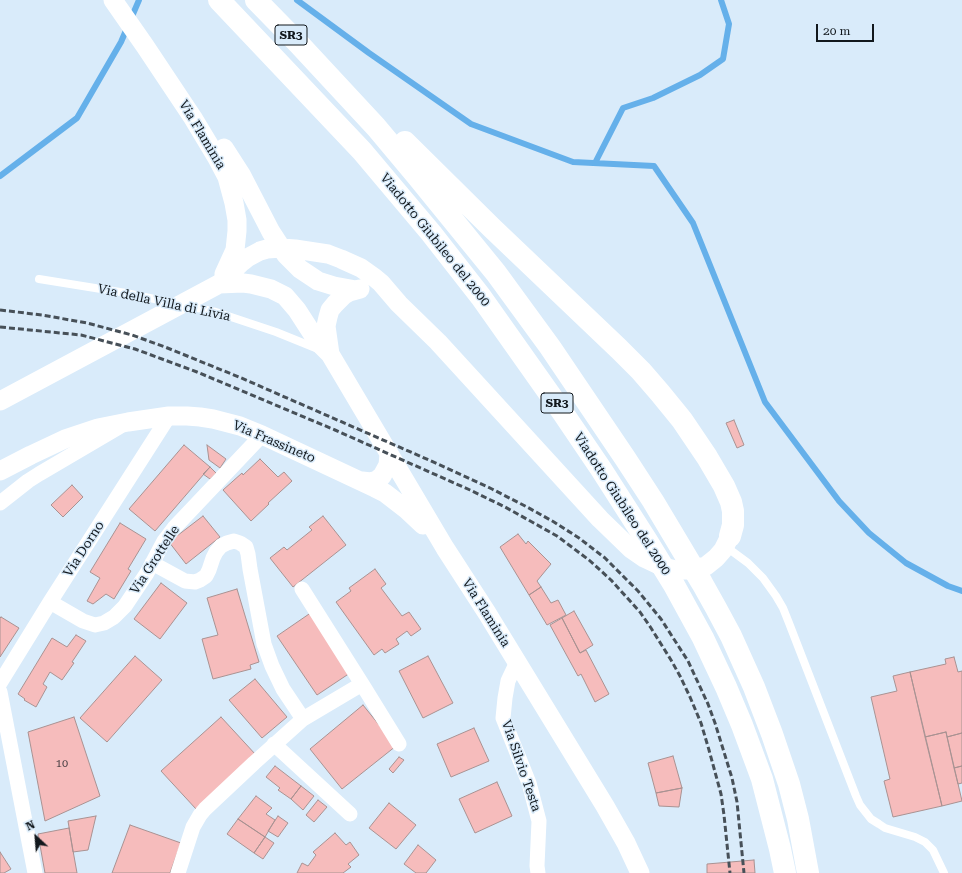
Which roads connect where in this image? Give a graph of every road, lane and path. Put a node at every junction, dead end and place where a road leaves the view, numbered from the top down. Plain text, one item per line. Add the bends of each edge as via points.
1 (113, 0) edge
2 (219, 0) edge
3 (256, 0) edge
4 (325, 72) junction
5 (192, 118) junction
6 (282, 248) junction
7 (39, 279) dead end
8 (216, 286) junction
9 (356, 290) junction
10 (399, 304) junction
11 (330, 354) junction
12 (0, 401) edge
13 (169, 416) junction
14 (128, 422) junction
15 (262, 434) junction
16 (388, 454) junction
17 (0, 471) edge
18 (362, 481) junction
19 (0, 503) edge
20 (728, 541) junction
21 (445, 548) junction
22 (152, 563) junction
23 (302, 589) dead end
24 (50, 602) junction
25 (517, 662) junction
26 (0, 683) edge
27 (362, 684) junction
28 (0, 692) edge
29 (303, 718) junction
30 (274, 744) junction
31 (399, 744) dead end
32 (350, 814) dead end
33 (34, 873) edge
34 (178, 873) edge
35 (538, 873) edge
36 (640, 873) edge
37 (785, 873) edge
38 (808, 873) edge
39 (944, 873) edge

1 - 5 street, Via Flaminia
2 - 37 highway, Viadotto Giubileo del 2000 / SR3 via 362,150 432,233 481,297 601,469 674,585 726,687 762,779
3 - 4 highway, Viadotto Giubileo del 2000 / SR3
4 - 20 highway via 406,144 620,349 652,384 682,420 724,486 733,511 733,525
4 - 38 highway, Viadotto Giubileo del 2000 / SR3 via 376,127 496,274 550,347 660,513 719,613 754,687 789,784
5 - 6 street via 209,130 224,148
5 - 8 street, Via Flaminia via 223,169 232,192 237,220 235,250
6 - 8 street via 267,249 247,258
6 - 9 street via 294,263 314,278 334,286
6 - 10 street via 328,254 355,265 375,278
7 - 11 lane, Via della Villa di Livia via 126,293 216,312
8 - 11 street, Via Flaminia via 251,284 285,296 317,341
8 - 12 street
9 - 10 street via 380,292
9 - 11 street, Via Flaminia via 344,295 330,310 326,326
10 - 20 street via 438,342 600,519 631,549 663,567 691,570 708,565
11 - 16 street, Via Flaminia
13 - 14 street, Via Frassineto
13 - 15 street, Via Frassineto via 213,419
13 - 24 street, Via Dorno
14 - 17 street, Via Frassineto via 98,428 65,439
14 - 19 street via 39,474
15 - 18 street, Via Frassineto
15 - 22 street, Via Grottelle via 174,528 164,540
16 - 18 street via 388,466 382,476 371,482
16 - 21 street, Via Flaminia
18 - 21 street, Via Frassineto via 385,493 407,510
20 - 39 lane via 763,578 776,596 860,805 871,819 885,828 925,842 933,850
21 - 25 street, Via Flaminia
22 - 24 street, Via Grottelle via 125,606 114,618 104,623 95,625 83,621
22 - 29 street via 185,581 195,582 206,576 221,546 234,542 246,547 264,644 283,689
23 - 27 street
24 - 26 street, Via Dorno
25 - 35 street, Via Silvio Testa via 508,681 503,718 529,783 539,821
25 - 36 street, Via Flaminia via 606,806
27 - 29 street
27 - 31 street
28 - 33 street
29 - 30 street
30 - 32 street
30 - 34 street via 200,815

